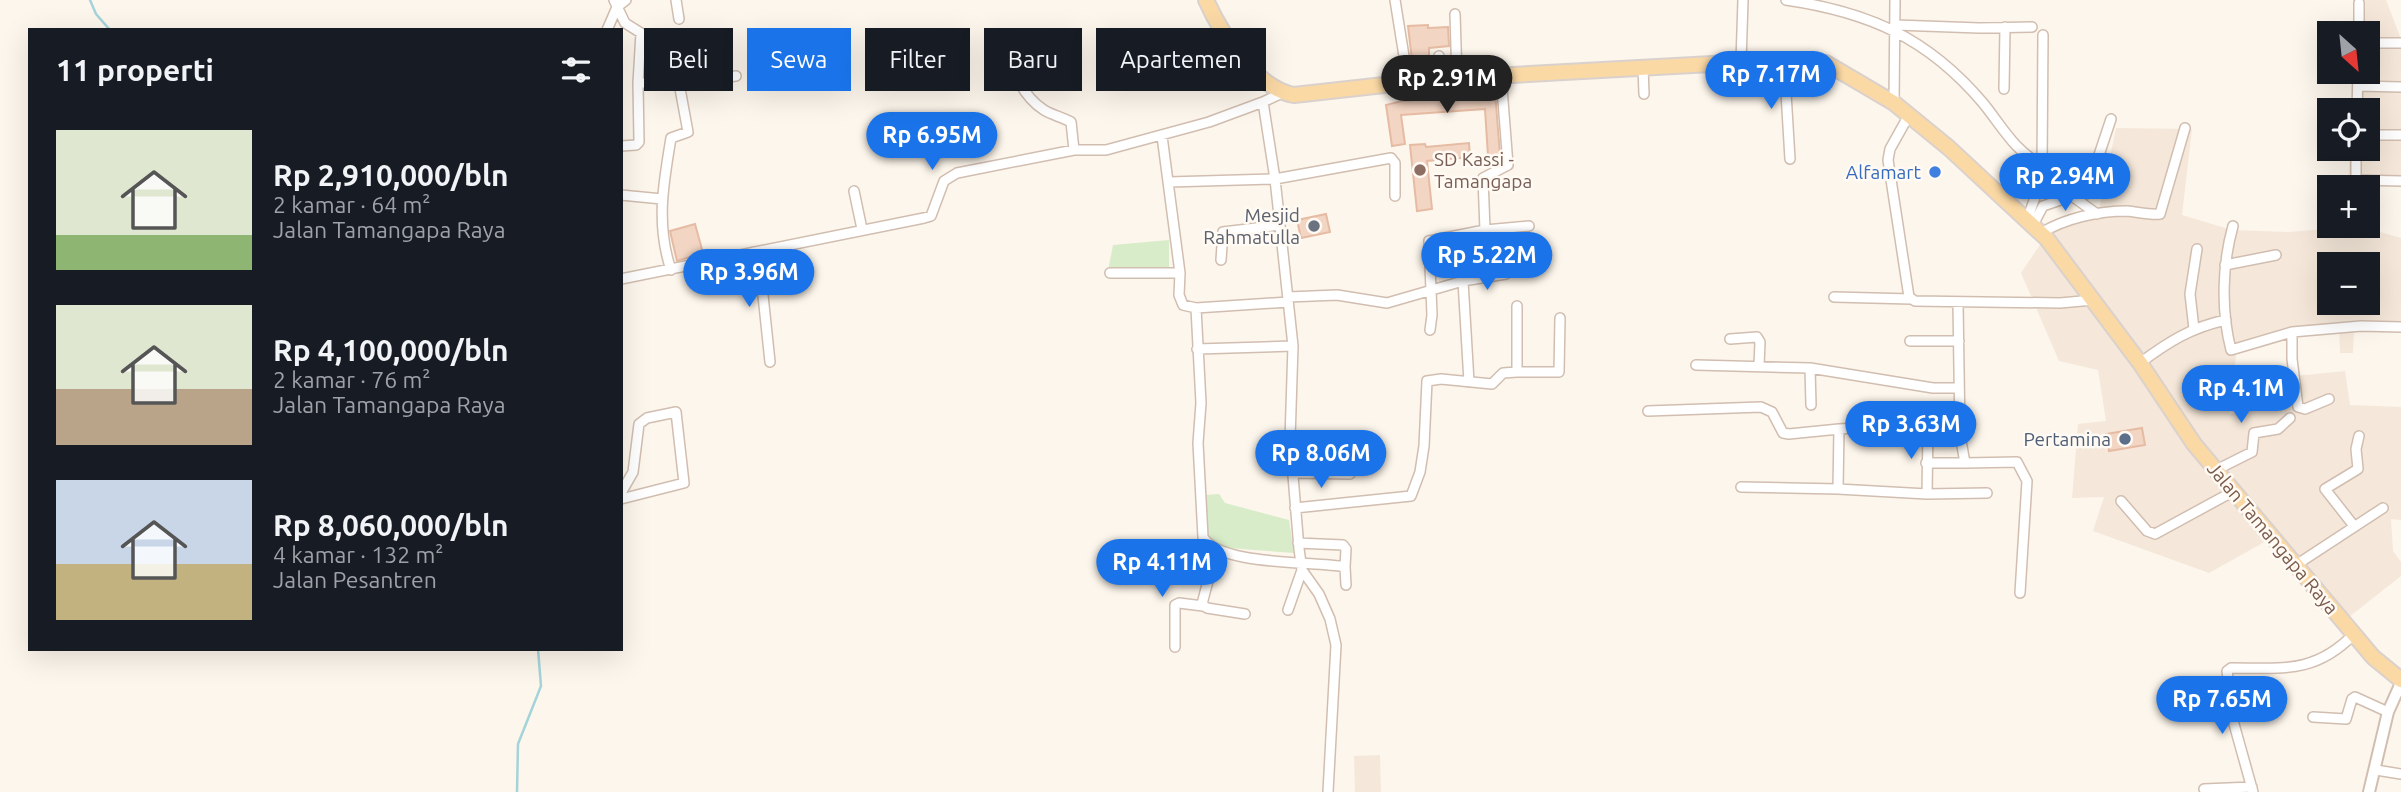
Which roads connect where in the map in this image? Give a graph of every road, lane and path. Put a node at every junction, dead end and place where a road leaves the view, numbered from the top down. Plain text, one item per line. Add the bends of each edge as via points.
1 (626, 0) edge
2 (676, 0) edge
3 (1206, 0) edge
4 (1395, 0) edge
5 (1743, 0) edge
6 (1786, 0) edge
7 (1895, 0) edge
8 (2359, 2) dead end
9 (614, 7) edge
10 (1455, 14) dead end
11 (680, 19) dead end
12 (2359, 21) edge
13 (2005, 27) junction
14 (2032, 27) dead end
15 (608, 28) edge
16 (1896, 28) junction
17 (2043, 36) dead end
18 (2380, 43) edge
19 (2401, 43) edge
20 (1439, 56) dead end
21 (1784, 60) junction
22 (1741, 62) junction
23 (1643, 67) junction
24 (1501, 75) junction
25 (733, 76) edge
26 (736, 76) dead end
27 (1441, 78) junction
28 (1457, 78) junction
29 (1408, 81) junction
30 (638, 83) junction
31 (644, 83) edge
32 (2358, 86) joint
33 (2401, 86) edge
34 (2004, 89) dead end
35 (680, 91) edge
36 (1024, 91) edge
37 (1282, 93) junction
38 (1644, 94) dead end
39 (2358, 98) edge
40 (1263, 102) junction
41 (1895, 103) junction
42 (1909, 114) junction
43 (2111, 119) dead end
44 (2185, 128) dead end
45 (2380, 135) edge
46 (2401, 135) edge
47 (1163, 136) junction
48 (623, 146) edge
49 (1074, 150) junction
50 (1790, 159) dead end
51 (2356, 161) edge
52 (2042, 164) junction
53 (1275, 179) junction
54 (2401, 181) edge
55 (1169, 182) junction
56 (854, 191) dead end
57 (623, 195) edge
58 (1395, 196) dead end
59 (2072, 197) junction
60 (663, 199) junction
61 (2097, 214) junction
62 (1280, 225) junction
63 (1529, 226) dead end
64 (2034, 226) junction
65 (2233, 226) dead end
66 (862, 229) junction
67 (1485, 230) junction
68 (2197, 249) dead end
69 (753, 253) junction
70 (2276, 255) dead end
71 (1221, 260) dead end
72 (2225, 265) junction
73 (671, 270) junction
74 (1110, 273) dead end
75 (1180, 273) junction
76 (1506, 274) dead end
77 (623, 279) edge
78 (1463, 281) junction
79 (1430, 290) junction
80 (1834, 297) dead end
81 (1288, 299) junction
82 (1911, 299) junction
83 (2093, 300) junction
84 (1958, 303) junction
85 (1517, 306) dead end
86 (1196, 307) junction
87 (1560, 318) dead end
88 (2226, 320) junction
89 (2401, 327) edge
90 (2194, 328) junction
91 (1430, 330) dead end
92 (2292, 332) junction
93 (1730, 338) dead end
94 (1910, 341) dead end
95 (1959, 341) junction
96 (1293, 346) junction
97 (1197, 349) junction
98 (770, 362) dead end
99 (2140, 363) junction
100 (1696, 365) dead end
101 (1759, 365) junction
102 (1811, 368) junction
103 (1517, 372) junction
104 (1469, 382) junction
105 (1959, 388) junction
106 (2329, 399) dead end
107 (1811, 405) dead end
108 (1648, 411) dead end
109 (2290, 418) dead end
110 (1839, 429) junction
111 (1927, 429) junction
112 (1960, 435) junction
113 (2359, 436) dead end
114 (1926, 463) junction
115 (1965, 463) junction
116 (2216, 470) junction
117 (1293, 473) junction
118 (1350, 474) dead end
119 (1741, 488) dead end
120 (1838, 489) junction
121 (623, 490) edge
122 (2234, 491) junction
123 (1987, 493) dead end
124 (1927, 494) junction
125 (623, 498) edge
126 (2121, 501) dead end
127 (1296, 508) junction
128 (2383, 509) dead end
129 (2354, 526) junction
130 (1298, 543) junction
131 (1216, 550) junction
132 (2296, 565) junction
133 (1345, 566) junction
134 (1302, 567) junction
135 (1346, 584) dead end
136 (2020, 593) dead end
137 (1203, 606) junction
138 (1288, 610) dead end
139 (1245, 614) dead end
140 (2354, 634) junction
141 (1175, 647) dead end
142 (2401, 681) edge
143 (2388, 712) junction
144 (2313, 717) dead end
145 (2376, 769) junction
146 (2401, 774) edge
147 (2204, 789) dead end
148 (2253, 789) edge
149 (1328, 792) edge
150 (2370, 792) edge

1 - 9 street
2 - 11 street
3 - 37 main road via 1221,32 1263,79
4 - 29 street
5 - 22 street
6 - 16 street via 1846,11
7 - 16 street
8 - 12 street
9 - 15 street
9 - 30 street via 625,23 641,33
10 - 28 street
13 - 14 street
13 - 16 street
13 - 34 street
16 - 41 street
16 - 52 street via 1957,76 2026,156
17 - 52 street
18 - 19 street
20 - 27 street
21 - 22 main road, Jalan Tamangapa Raya
21 - 41 main road, Jalan Tamangapa Raya via 1826,63
21 - 50 street
22 - 23 main road, Jalan Tamangapa Raya
23 - 24 main road, Jalan Tamangapa Raya
23 - 38 street
24 - 28 main road, Jalan Tamangapa Raya
24 - 67 street via 1508,165 1483,178
25 - 26 street
27 - 28 main road, Jalan Tamangapa Raya
27 - 29 main road, Jalan Tamangapa Raya
29 - 37 main road, Jalan Tamangapa Raya
30 - 31 street
30 - 48 street via 639,142
32 - 33 street
32 - 39 street
35 - 60 street via 688,131 671,138
36 - 49 street via 1045,110 1071,122
37 - 40 street
40 - 47 street
40 - 53 street
41 - 42 main road, Jalan Tamangapa Raya
42 - 64 main road, Jalan Tamangapa Raya
42 - 82 street via 1888,160
43 - 59 street via 2086,194
44 - 61 street via 2160,214
45 - 46 street
47 - 49 street via 1106,150
47 - 55 street
49 - 66 street via 957,173 944,181 931,216
51 - 54 street via 2356,180
52 - 64 street
53 - 55 street
53 - 58 street via 1391,158
53 - 62 street
55 - 75 street
56 - 66 street
57 - 60 street
59 - 61 street
59 - 64 street via 2043,206
60 - 73 street via 663,247
61 - 64 street
62 - 71 street via 1223,232
62 - 81 street
63 - 67 street
64 - 83 main road, Jalan Tamangapa Raya
65 - 72 street
66 - 69 street
67 - 79 street via 1429,241
68 - 90 street via 2190,294
69 - 73 street
69 - 98 street via 762,286
70 - 72 street
72 - 88 street
73 - 77 street
74 - 75 street
75 - 86 street via 1181,301
76 - 78 street
78 - 79 street
78 - 104 street
79 - 81 street via 1387,303 1337,295
79 - 91 street
80 - 82 street
81 - 86 street
81 - 96 street
82 - 84 street
83 - 84 street
83 - 99 main road, Jalan Tamangapa Raya
84 - 95 street
85 - 103 street
86 - 97 street
87 - 103 street via 1559,372
88 - 90 street
88 - 92 street via 2232,351
89 - 92 street
90 - 99 street
92 - 106 street via 2298,407 2305,409
93 - 101 street via 1757,337
94 - 95 street
95 - 105 street
96 - 97 street
96 - 117 street
97 - 131 street via 1203,537
99 - 116 main road, Jalan Tamangapa Raya
100 - 101 street
101 - 102 street
102 - 105 street
102 - 107 street
103 - 104 street via 1503,373 1495,382
104 - 127 street via 1427,381 1424,446 1411,496
105 - 112 street
108 - 110 street via 1760,407 1772,412 1783,433
109 - 116 street via 2278,429 2254,433 2252,452
110 - 111 street via 1906,425
110 - 120 street
111 - 112 street
111 - 114 street
112 - 115 street
113 - 129 street via 2358,469 2325,489
114 - 115 street
114 - 124 street
115 - 136 street via 2017,462 2027,481
116 - 122 main road, Jalan Tamangapa Raya
117 - 118 street
117 - 127 street
119 - 120 street
120 - 124 street
121 - 125 street via 633,472 639,424 677,412 684,483
122 - 126 street via 2155,534
122 - 132 main road, Jalan Tamangapa Raya
123 - 124 street
127 - 130 street
128 - 129 street
129 - 132 street
130 - 133 street via 1343,545
130 - 134 street
131 - 134 street
131 - 137 street
132 - 140 main road, Jalan Tamangapa Raya
133 - 134 street
133 - 135 street
134 - 138 street
134 - 149 street via 1330,619 1336,645
137 - 139 street
137 - 141 street via 1175,605
140 - 142 main road, Jalan Tamangapa Raya
140 - 148 street via 2335,651 2303,667 2227,671 2234,724
142 - 143 street
143 - 144 street via 2356,698 2346,719
143 - 145 street
145 - 146 street
145 - 150 street
147 - 148 street

